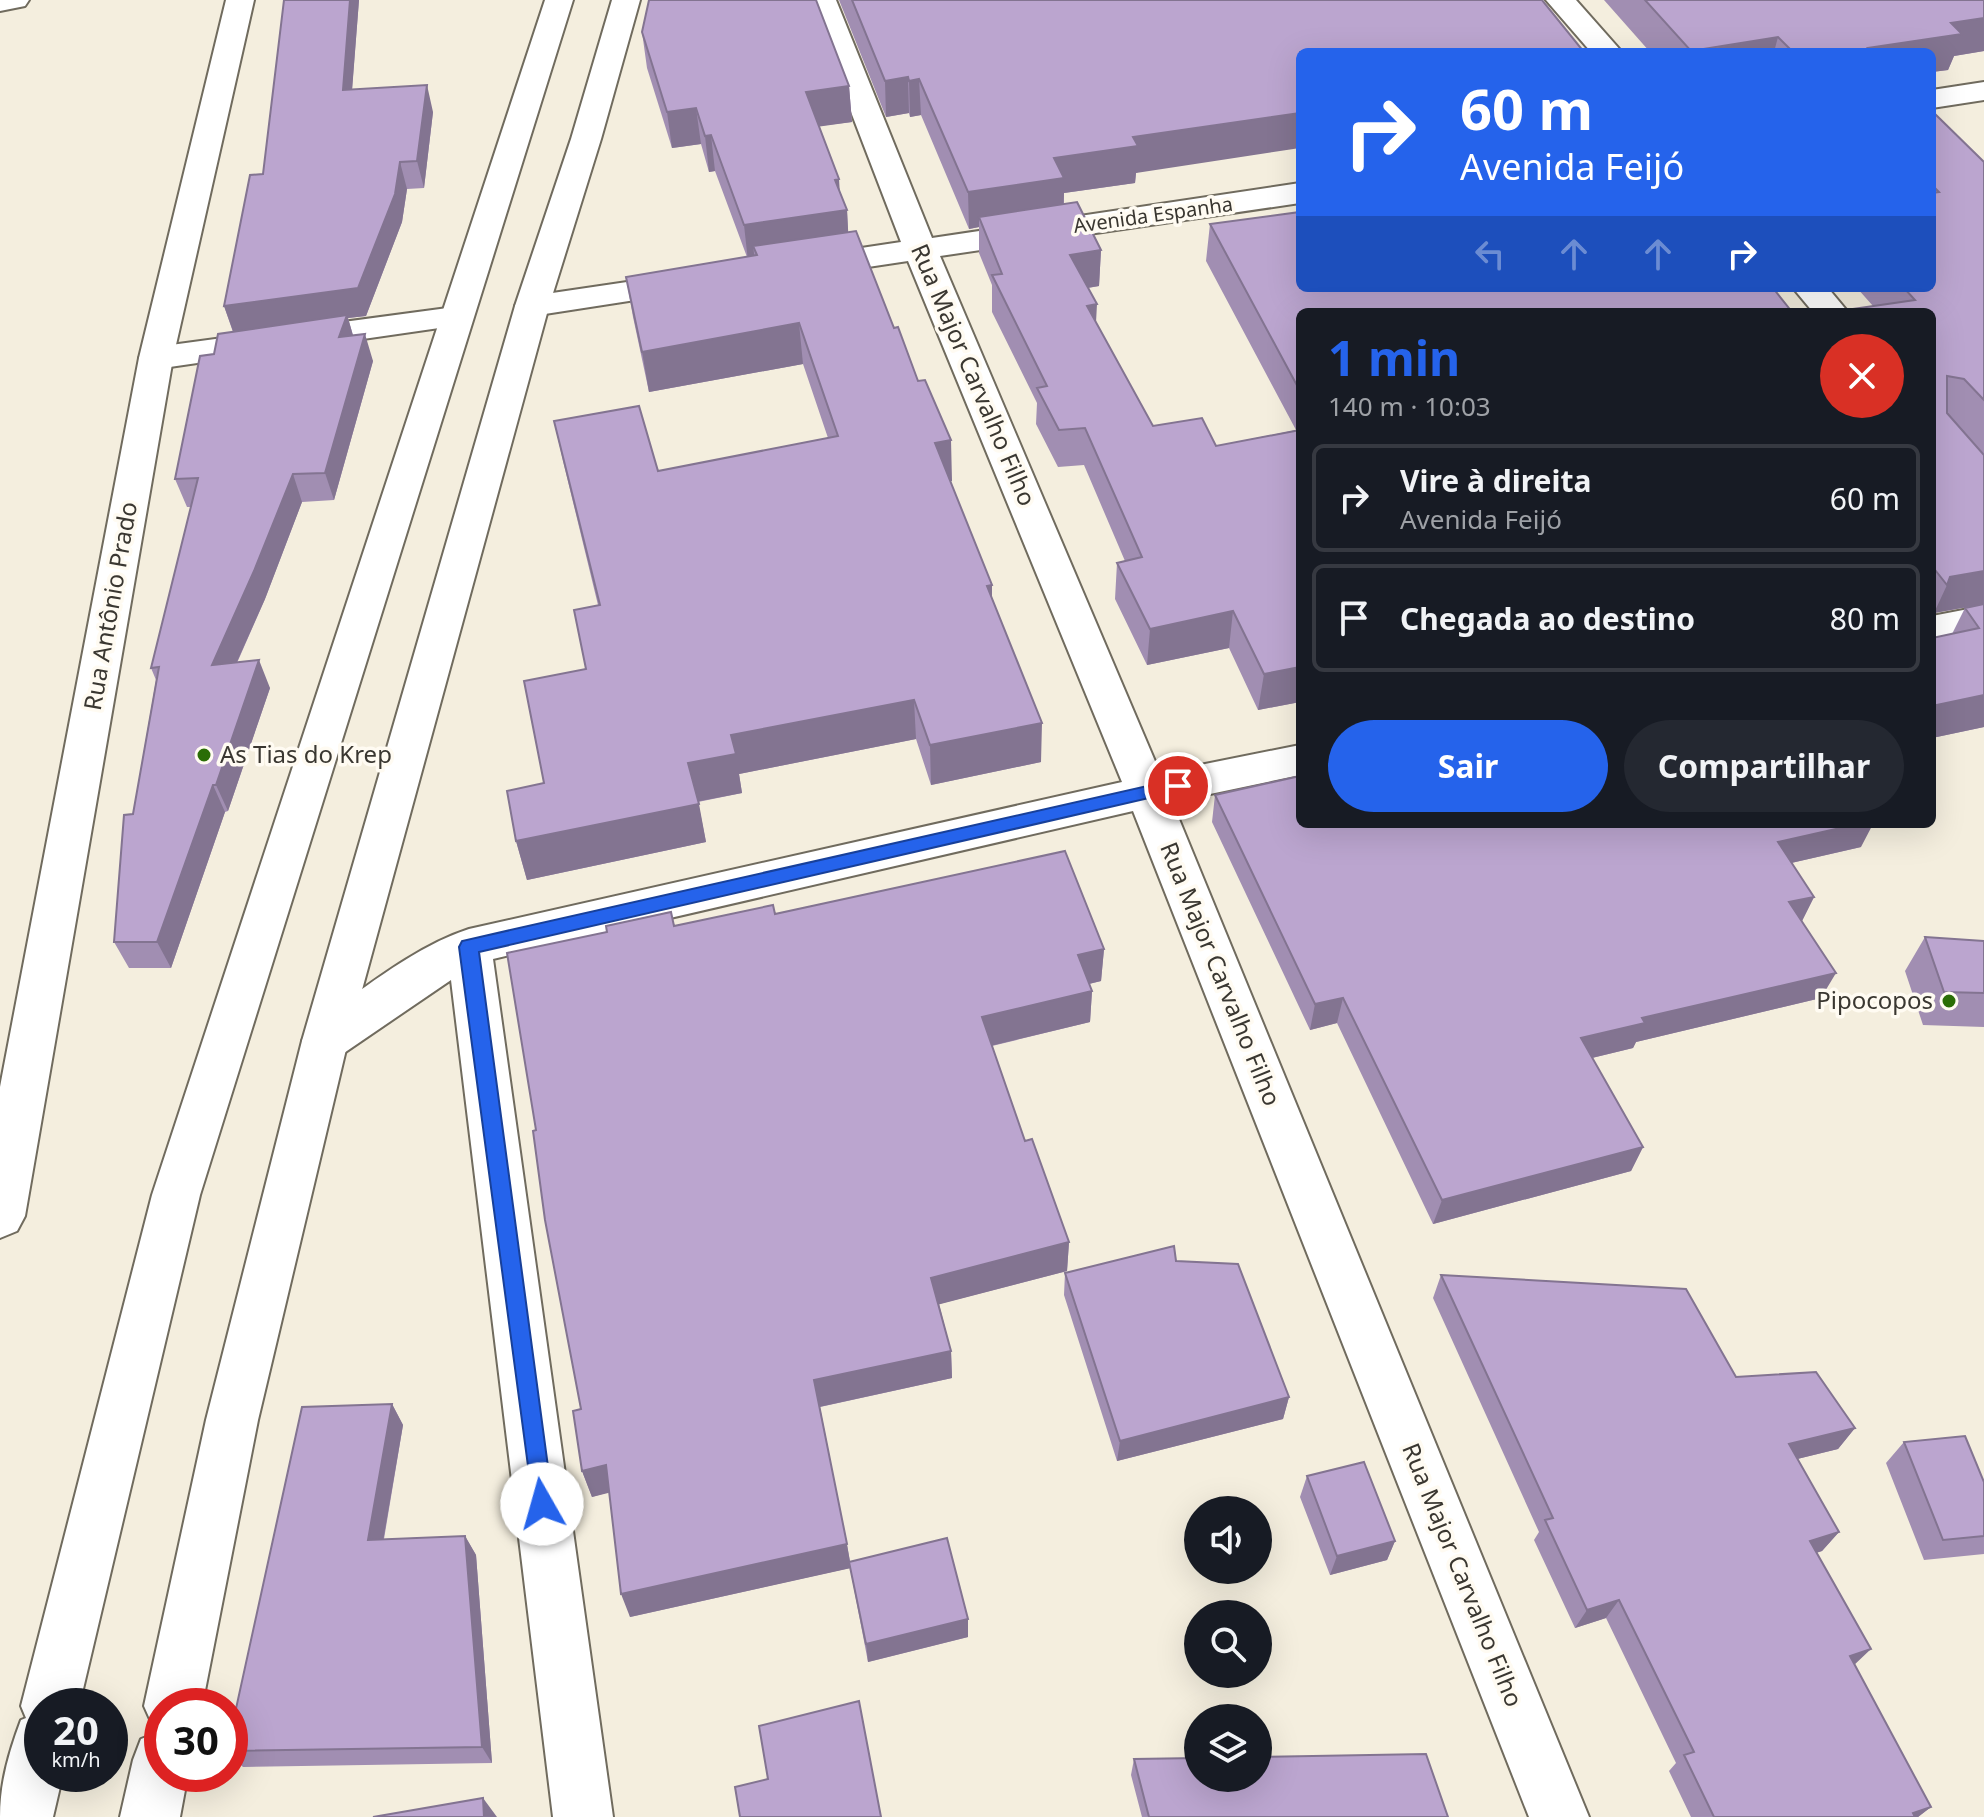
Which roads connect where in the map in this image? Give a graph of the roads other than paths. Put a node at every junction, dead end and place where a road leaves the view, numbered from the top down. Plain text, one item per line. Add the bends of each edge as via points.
1 (15, 0) edge
2 (240, 0) edge
3 (559, 0) edge
4 (626, 0) edge
5 (822, 0) edge
6 (1560, 0) edge
7 (0, 2) edge
8 (1603, 48) edge
9 (1984, 91) edge
10 (1936, 98) edge
11 (1296, 194) edge
12 (920, 249) junction
13 (780, 270) edge
14 (718, 279) edge
15 (1814, 292) edge
16 (532, 306) junction
17 (1828, 308) edge
18 (455, 317) junction
19 (156, 358) junction
20 (1984, 620) edge
21 (1936, 629) edge
22 (1296, 761) edge
23 (1147, 792) junction
24 (469, 947) junction
25 (325, 1041) junction
26 (0, 1216) edge
27 (54, 1688) edge
28 (177, 1688) edge
29 (29, 1792) edge
30 (155, 1792) edge
31 (23, 1817) edge
32 (150, 1817) edge
33 (583, 1817) edge
34 (1559, 1817) edge

1 - 7 main road
2 - 19 main road, Rua Antônio Prado
3 - 18 main road
4 - 16 main road
5 - 12 main road, Rua Major Carvalho Filho
6 - 8 main road
9 - 10 main road
11 - 12 main road, Avenida Espanha
12 - 13 main road, Avenida Espanha
12 - 23 main road, Rua Major Carvalho Filho
14 - 16 main road
15 - 17 main road
16 - 25 main road
18 - 19 main road
18 - 27 main road via 176,1195
19 - 26 main road, Rua Antônio Prado
20 - 21 main road
22 - 23 main road
23 - 24 main road
23 - 34 main road, Rua Major Carvalho Filho
24 - 25 main road
24 - 33 main road
25 - 28 main road via 232,1420
29 - 31 main road
30 - 32 main road

